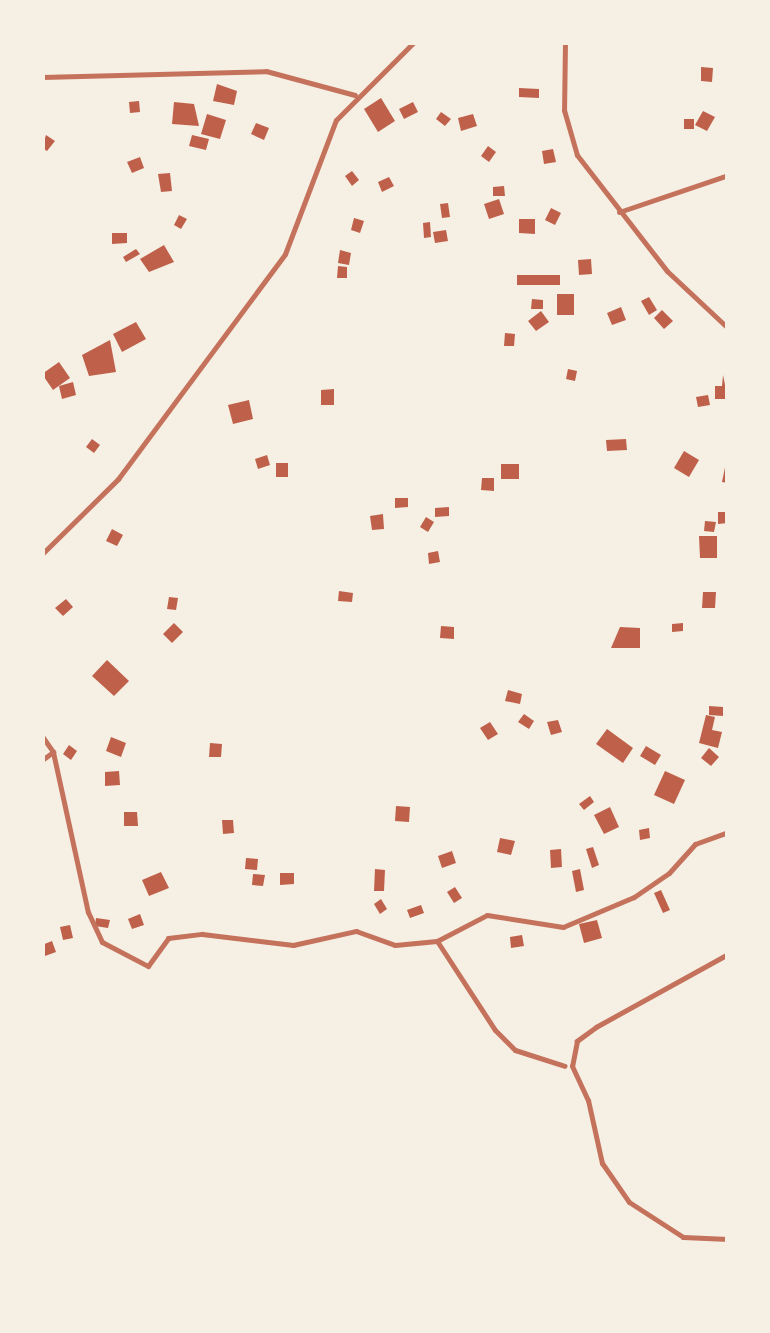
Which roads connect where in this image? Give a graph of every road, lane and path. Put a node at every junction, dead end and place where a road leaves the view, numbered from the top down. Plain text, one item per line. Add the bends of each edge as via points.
1 (414, 42) edge
2 (565, 42) edge
3 (42, 76) edge
4 (354, 95) junction
5 (728, 174) edge
6 (619, 212) junction
7 (728, 328) edge
8 (42, 554) edge
9 (42, 736) edge
10 (53, 752) junction
11 (42, 760) edge
12 (728, 832) edge
13 (437, 941) junction
14 (728, 954) edge
15 (566, 1066) dead end
16 (728, 1239) edge

1 - 4 street
2 - 6 street via 568,131
3 - 4 street via 249,70 323,82
4 - 8 street via 327,138 292,244 118,479
5 - 6 street
6 - 7 street
9 - 10 street
10 - 11 street
10 - 13 street via 88,912 102,942 148,966 158,944 202,934 293,944 356,931 395,944
12 - 13 street via 695,844 634,897 563,926 488,915
13 - 15 street via 494,1030 515,1050
14 - 16 street via 596,1027 577,1041 572,1066 602,1162 629,1202 683,1237

